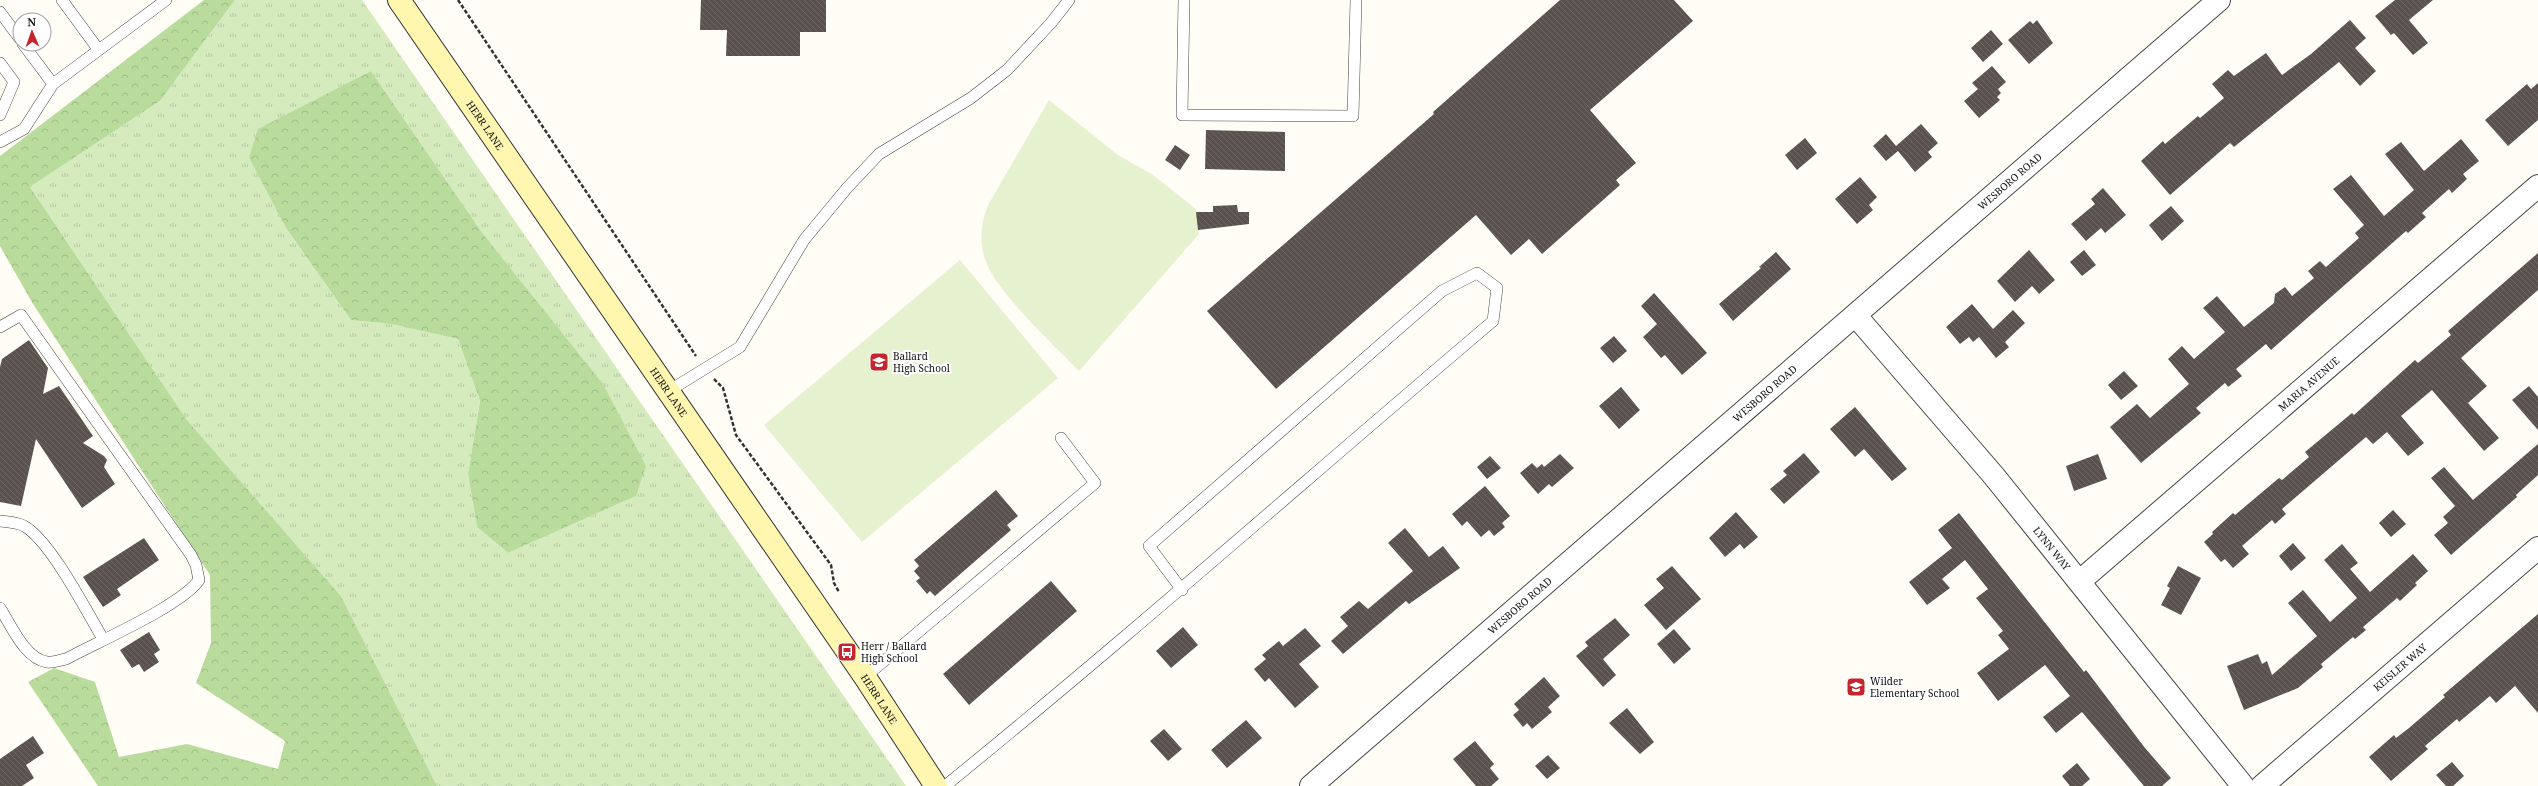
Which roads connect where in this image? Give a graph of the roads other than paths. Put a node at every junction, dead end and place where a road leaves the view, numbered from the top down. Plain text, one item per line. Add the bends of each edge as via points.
1 (62, 0) edge
2 (166, 0) edge
3 (399, 0) edge
4 (1069, 0) edge
5 (1184, 0) edge
6 (1356, 0) edge
7 (2219, 0) edge
8 (0, 12) edge
9 (12, 28) edge
10 (98, 49) junction
11 (29, 52) edge
12 (0, 63) edge
13 (53, 84) junction
14 (0, 115) edge
15 (0, 142) edge
16 (2538, 186) edge
17 (1856, 316) junction
18 (2, 323) edge
19 (668, 392) junction
20 (1061, 438) dead end
21 (0, 521) edge
22 (2538, 548) edge
23 (2080, 581) junction
24 (1182, 590) junction
25 (0, 608) edge
26 (103, 639) junction
27 (865, 677) junction
28 (936, 786) edge
29 (945, 786) edge
30 (1311, 786) edge
31 (2243, 786) edge
32 (2262, 786) edge

1 - 10 lane
2 - 10 lane
3 - 19 main road, HERR LANE
4 - 19 lane via 1007,70 971,98 880,154 847,188 804,240 740,347
5 - 6 lane via 1182,115 1353,116
7 - 17 street, WESBORO ROAD
8 - 9 lane
10 - 13 lane
11 - 13 lane
12 - 14 lane via 14,82
13 - 15 lane via 24,129
16 - 23 street, MARIA AVENUE
17 - 23 street, LYNN WAY via 1994,476
17 - 30 street, WESBORO ROAD
18 - 26 lane via 21,315 196,565 199,580 192,589 174,602
19 - 27 main road, HERR LANE
20 - 27 lane via 1095,482
21 - 26 lane via 25,527 42,543
22 - 32 street, KEISLER WAY
23 - 31 street, LYNN WAY
24 - 24 lane via 1323,465 1493,321 1497,288 1477,273 1442,290 1149,546
24 - 29 lane
25 - 26 lane via 20,642 38,660 49,662 66,659
27 - 28 main road, HERR LANE

